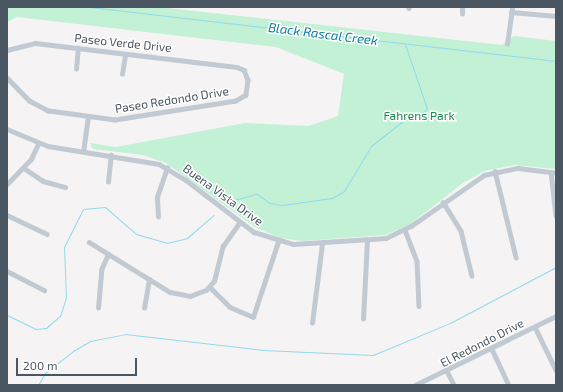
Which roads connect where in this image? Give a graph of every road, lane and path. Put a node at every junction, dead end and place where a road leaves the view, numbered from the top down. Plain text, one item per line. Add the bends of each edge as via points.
1 (462, 7) edge
2 (512, 9) edge
3 (462, 14) dead end
4 (556, 16) edge
5 (507, 44) dead end
6 (78, 48) junction
7 (7, 50) edge
8 (125, 54) junction
9 (237, 66) joint
10 (76, 69) dead end
11 (122, 74) dead end
12 (7, 78) edge
13 (88, 118) junction
14 (7, 128) edge
15 (38, 144) junction
16 (84, 152) junction
17 (111, 155) junction
18 (24, 168) junction
19 (167, 168) junction
20 (496, 172) junction
21 (553, 173) edge
22 (108, 182) dead end
23 (7, 184) edge
24 (65, 187) dead end
25 (443, 202) junction
26 (7, 215) edge
27 (556, 216) edge
28 (158, 217) dead end
29 (240, 222) junction
30 (405, 230) junction
31 (47, 234) dead end
32 (367, 240) junction
33 (90, 242) dead end
34 (278, 242) junction
35 (322, 244) junction
36 (108, 254) junction
37 (516, 257) dead end
38 (7, 271) edge
39 (472, 276) dead end
40 (149, 279) junction
41 (210, 287) junction
42 (44, 290) dead end
43 (419, 306) dead end
44 (98, 308) dead end
45 (144, 308) dead end
46 (556, 316) edge
47 (363, 319) dead end
48 (312, 323) dead end
49 (535, 327) junction
50 (492, 349) junction
51 (556, 370) edge
52 (447, 371) junction
53 (415, 385) edge
54 (454, 385) edge
55 (509, 385) edge

1 - 3 street
2 - 4 street
2 - 5 street
6 - 7 street, Paseo Verde Drive via 35,43
6 - 8 street, Paseo Verde Drive
6 - 10 street
8 - 9 street, Paseo Verde Drive
8 - 11 street
9 - 13 street, Paseo Redondo Drive via 246,72 248,81 246,95 236,101 122,120
12 - 13 street, Paseo Redondo Drive via 42,108
13 - 16 street
14 - 15 street, Buena Vista Drive
15 - 16 street, Buena Vista Drive
15 - 18 street
16 - 17 street, Buena Vista Drive
17 - 19 street, Buena Vista Drive
17 - 22 street
18 - 23 street
18 - 24 street via 43,181
19 - 28 street via 157,197
19 - 29 street, Buena Vista Drive
20 - 21 street, Buena Vista Drive via 518,168
20 - 25 street, Buena Vista Drive via 473,180
20 - 37 street
21 - 27 street
25 - 30 street, Buena Vista Drive
25 - 39 street via 461,231
26 - 31 street
29 - 34 street, Buena Vista Drive
29 - 41 street via 223,246 217,276
30 - 32 street, Buena Vista Drive
30 - 43 street via 417,261
32 - 35 street, Buena Vista Drive
32 - 47 street
33 - 36 street
34 - 35 street, Buena Vista Drive
34 - 41 street via 253,316 230,307
35 - 48 street
36 - 40 street
36 - 44 street via 101,270
38 - 42 street
40 - 41 street via 185,296 201,293
40 - 45 street
46 - 49 street, El Redondo Drive
49 - 50 street, El Redondo Drive
49 - 51 street
50 - 52 street, El Redondo Drive
50 - 55 street
52 - 53 street, El Redondo Drive
52 - 54 street

